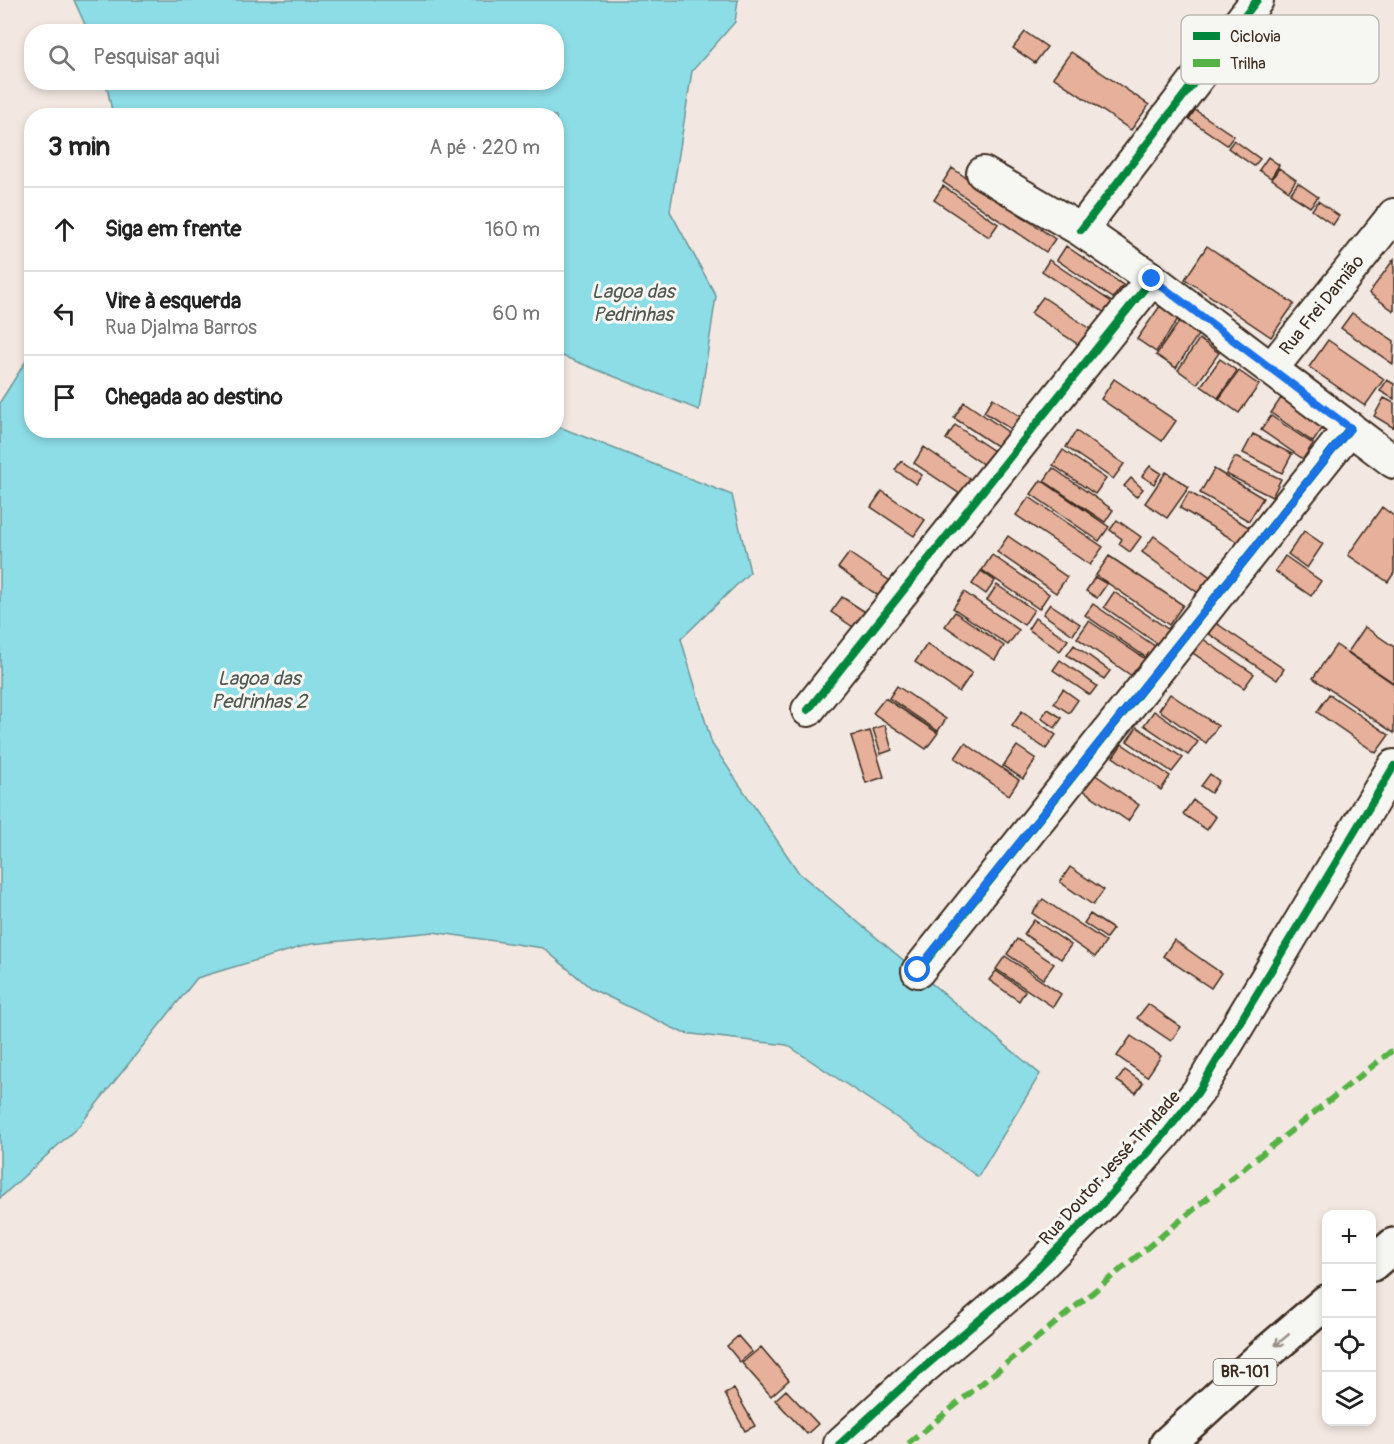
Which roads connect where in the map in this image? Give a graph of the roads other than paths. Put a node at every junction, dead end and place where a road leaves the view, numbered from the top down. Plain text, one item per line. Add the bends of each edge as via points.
1 (1257, 0) edge
2 (1246, 15) edge
3 (1193, 84) edge
4 (983, 173) dead end
5 (1394, 215) edge
6 (1081, 230) junction
7 (1152, 279) junction
8 (1272, 368) junction
9 (1350, 428) junction
10 (1394, 462) edge
11 (808, 710) dead end
12 (1394, 766) edge
13 (918, 970) dead end
14 (1394, 1245) edge
15 (1376, 1260) edge
16 (1322, 1305) edge
17 (840, 1444) edge
18 (1167, 1444) edge

1 - 2 street
3 - 6 street
4 - 6 street
5 - 8 street, Rua Frei Damião
6 - 7 street
7 - 8 street
7 - 11 street
8 - 9 street
9 - 10 street
9 - 13 street
12 - 17 street, Rua Doutor Jessé Trindade via 1198,1092 1163,1136 1026,1280
14 - 15 highway
16 -> 18 highway, BR-101

